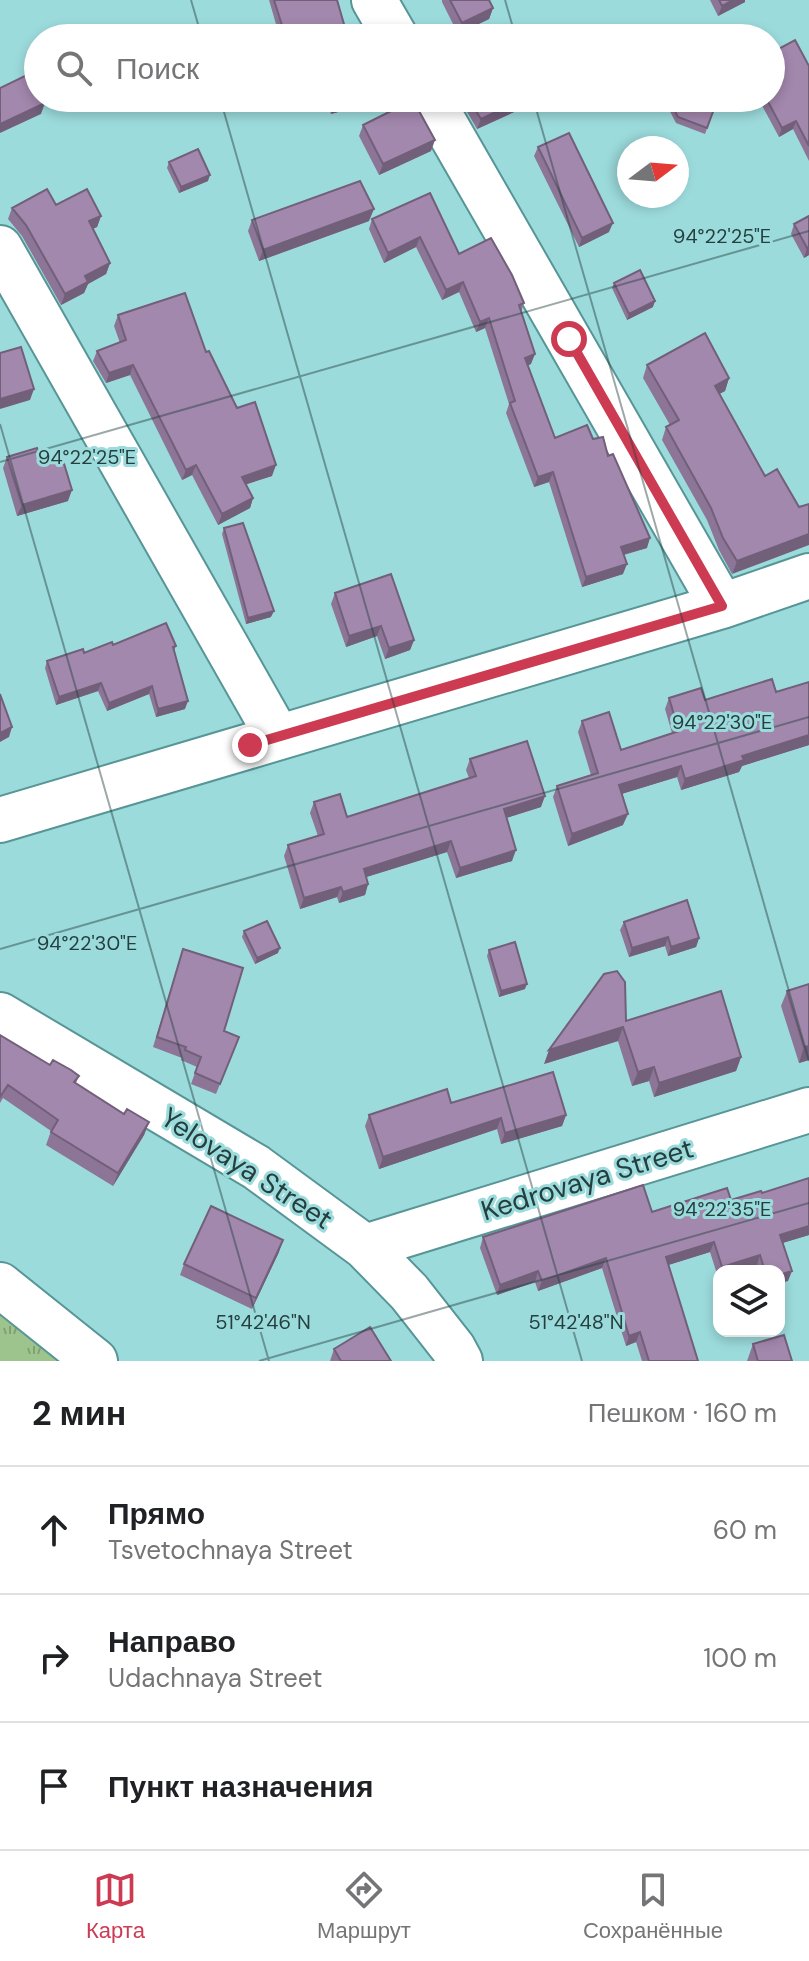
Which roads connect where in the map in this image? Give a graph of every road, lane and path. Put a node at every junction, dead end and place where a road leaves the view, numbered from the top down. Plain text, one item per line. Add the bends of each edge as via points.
1 (374, 0) edge
2 (388, 24) edge
3 (438, 112) edge
4 (0, 248) edge
5 (809, 576) edge
6 (722, 606) junction
7 (278, 737) junction
8 (0, 820) edge
9 (0, 1015) edge
10 (809, 1110) edge
11 (365, 1247) junction
12 (0, 1285) edge
13 (95, 1361) edge
14 (460, 1361) edge

1 - 2 street
3 - 6 street
4 - 7 street
5 - 6 street
6 - 7 street
7 - 8 street
9 - 11 street, Yelovaya Street via 256,1167
10 - 11 street, Kedrovaya Street
11 - 14 street, Yelovaya Street via 409,1292
12 - 13 street

